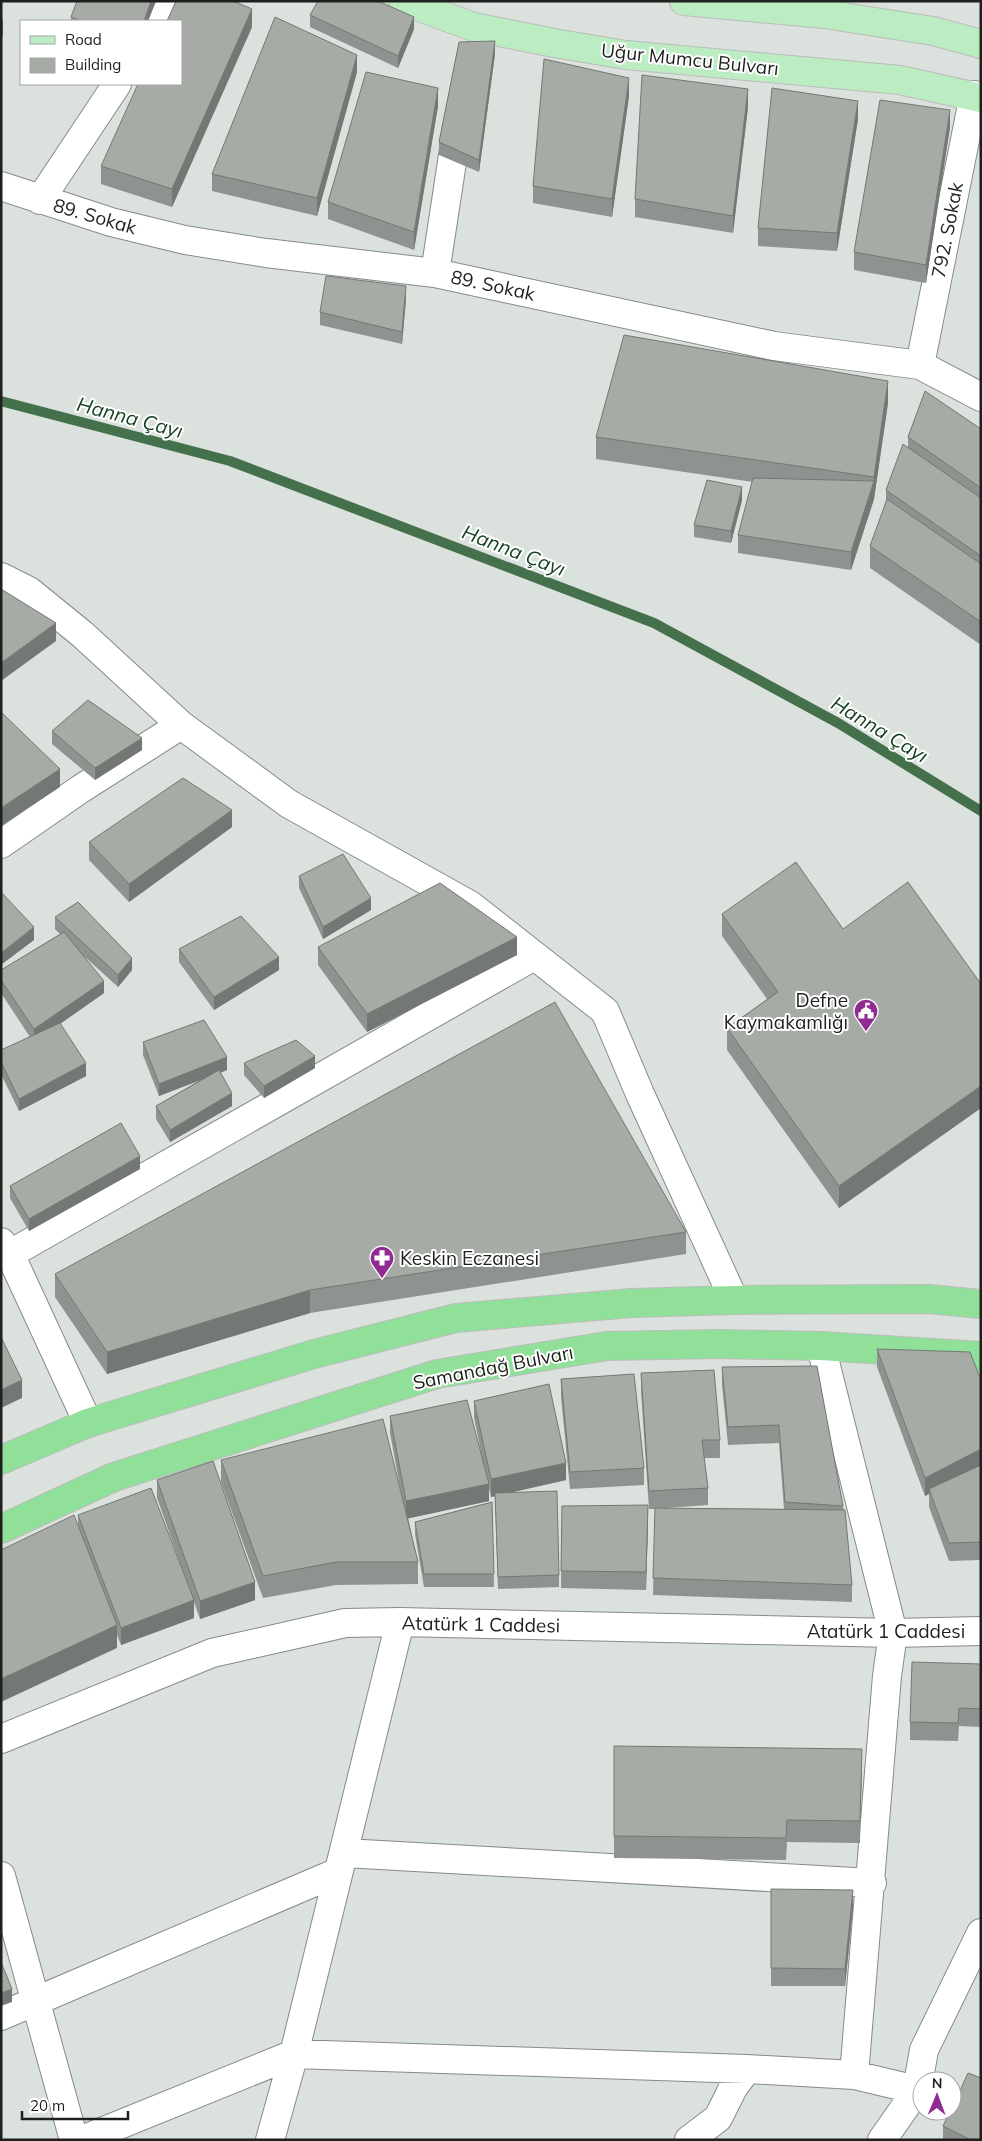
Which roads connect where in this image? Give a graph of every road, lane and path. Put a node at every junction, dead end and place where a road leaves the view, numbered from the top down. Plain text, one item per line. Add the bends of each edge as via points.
1 (171, 1) edge
2 (403, 1) edge
3 (684, 1) edge
4 (159, 20) edge
5 (981, 44) edge
6 (116, 85) edge
7 (463, 96) edge
8 (978, 97) edge
9 (1, 186) edge
10 (40, 200) junction
11 (434, 273) junction
12 (920, 365) junction
13 (981, 397) edge
14 (1, 577) edge
15 (181, 725) junction
16 (1, 844) edge
17 (534, 956) junction
18 (6, 1248) edge
19 (734, 1300) junction
20 (981, 1304) edge
21 (821, 1346) junction
22 (981, 1356) edge
23 (88, 1423) junction
24 (1, 1460) edge
25 (1, 1528) edge
26 (400, 1622) junction
27 (981, 1631) edge
28 (893, 1633) junction
29 (1, 1740) edge
30 (341, 1863) junction
31 (1, 1876) edge
32 (872, 1883) junction
33 (981, 1933) edge
34 (37, 2002) junction
35 (1, 2016) edge
36 (294, 2054) junction
37 (747, 2069) junction
38 (920, 2071) edge
39 (854, 2075) junction
40 (912, 2089) edge
41 (912, 2097) edge
42 (74, 2140) edge
43 (82, 2140) edge
44 (270, 2140) edge
45 (689, 2140) edge
46 (882, 2140) edge

1 - 4 street
2 - 8 main road, Uğur Mumcu Bulvarı via 472,37 626,55 900,80
3 - 5 main road via 824,14 932,31
6 - 10 street
7 - 11 street
8 - 12 street, 792. Sokak
9 - 10 street, 89. Sokak
10 - 11 street, 89. Sokak via 185,240
11 - 12 street, 89. Sokak via 774,346
12 - 13 street, 89. Sokak
14 - 15 street via 29,591 67,621
15 - 16 street
15 - 17 street via 289,804 470,905
17 - 18 street
17 - 19 street via 605,1011
18 - 23 street
19 - 20 highway via 928,1299
19 - 23 highway via 632,1303 456,1318 314,1354
21 - 22 highway, Samandağ Bulvarı
21 - 25 highway, Samandağ Bulvarı via 607,1346 437,1374 114,1477
21 - 28 street
23 - 24 highway
26 - 28 street, Atatürk 1 Caddesi
26 - 29 street, Atatürk 1 Caddesi via 345,1624 212,1653
26 - 30 street
27 - 28 street, Atatürk 1 Caddesi
28 - 32 street
30 - 32 street
30 - 34 street
30 - 36 street
31 - 34 street
32 - 39 street
33 - 38 street via 924,2050
34 - 35 street
34 - 42 street
36 - 37 street
36 - 43 street
36 - 44 street
37 - 39 street
37 - 45 street via 718,2118
39 - 40 street
41 - 46 street

